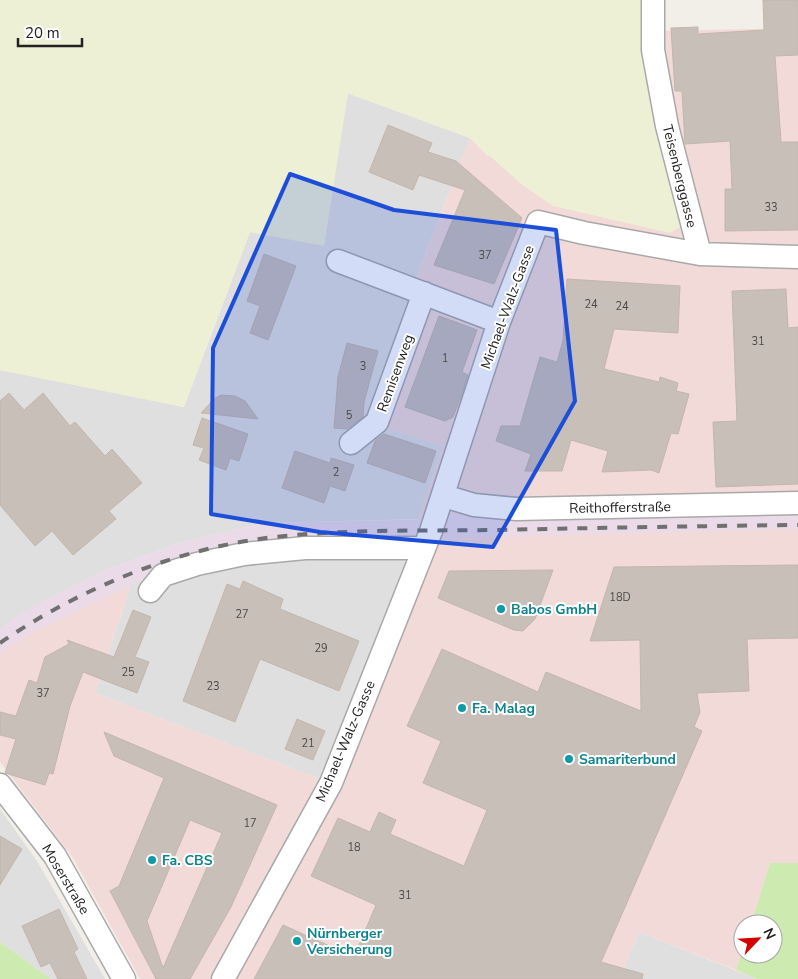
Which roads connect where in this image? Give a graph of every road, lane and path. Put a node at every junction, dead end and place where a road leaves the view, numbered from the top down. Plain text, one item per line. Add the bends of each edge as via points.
1 (653, 0) edge
2 (700, 254) junction
3 (798, 257) edge
4 (338, 261) dead end
5 (424, 293) junction
6 (499, 322) junction
7 (351, 443) dead end
8 (444, 496) junction
9 (798, 503) edge
10 (423, 548) junction
11 (150, 591) dead end
12 (0, 785) edge
13 (124, 979) edge
14 (223, 979) edge

1 - 2 street, Teisenberggasse via 653,50 667,126
2 - 3 street
2 - 6 street, Michael-Walz-Gasse via 538,222
4 - 5 street
5 - 6 street
5 - 7 street, Remisenweg via 377,422
6 - 8 street, Michael-Walz-Gasse
8 - 9 street, Reithofferstraße via 474,505 516,508
8 - 10 street, Michael-Walz-Gasse
10 - 11 street via 305,548 244,554 163,575
10 - 14 street, Michael-Walz-Gasse via 331,783
12 - 13 street, Moserstraße via 55,856

